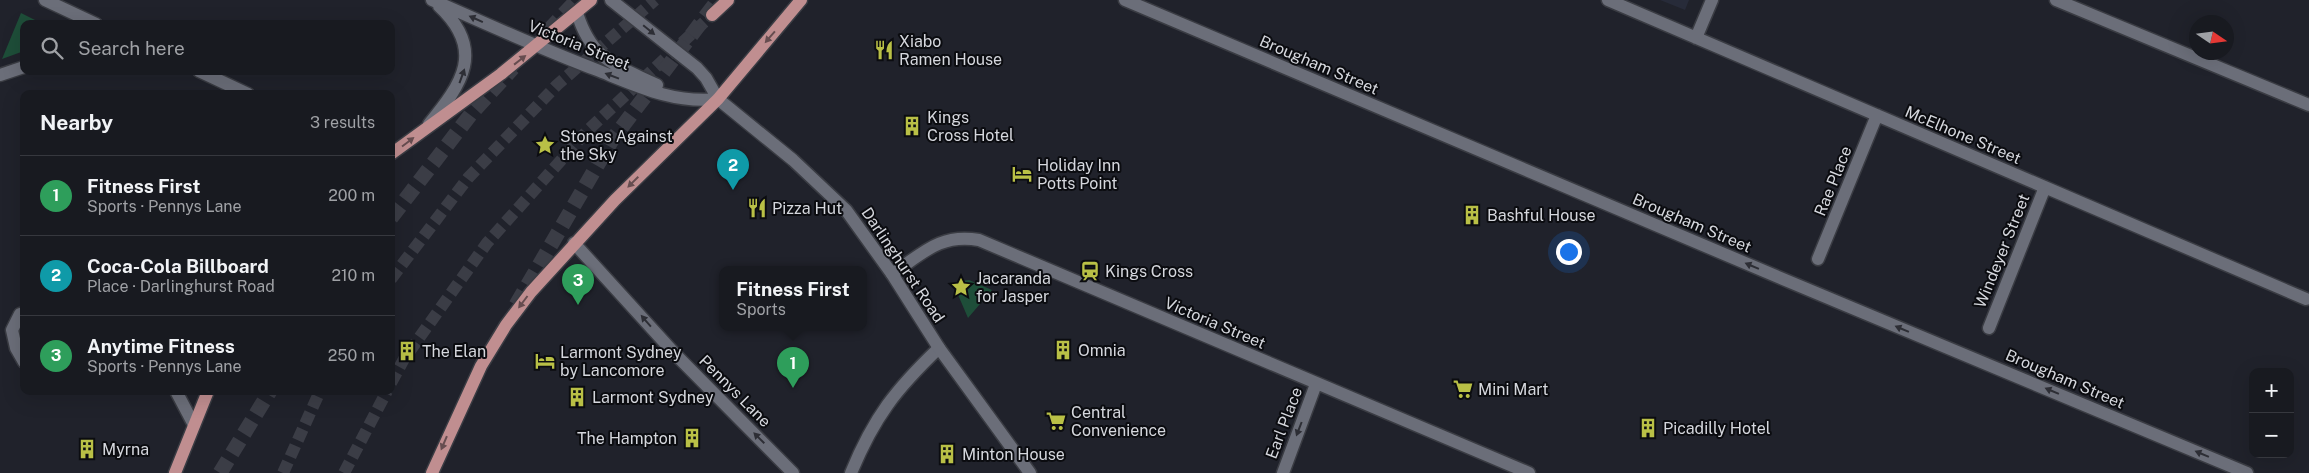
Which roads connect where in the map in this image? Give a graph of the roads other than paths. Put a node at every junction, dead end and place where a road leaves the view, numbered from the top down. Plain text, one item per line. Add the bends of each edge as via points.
1 (45, 0) edge
2 (432, 0) edge
3 (591, 0) edge
4 (611, 0) edge
5 (728, 0) edge
6 (801, 0) edge
7 (1125, 0) edge
8 (1608, 0) edge
9 (1712, 0) edge
10 (2056, 0) edge
11 (577, 13) junction
12 (712, 15) tunnel mouth
13 (88, 20) edge
14 (1696, 38) junction
15 (536, 47) junction
16 (20, 68) edge
17 (0, 74) edge
18 (208, 75) edge
19 (239, 90) edge
20 (718, 99) junction
21 (691, 101) junction
22 (2309, 105) edge
23 (1877, 116) junction
24 (424, 130) junction
25 (395, 151) edge
26 (2045, 187) junction
27 (574, 243) junction
28 (1818, 259) dead end
29 (892, 274) junction
30 (2306, 299) dead end
31 (20, 314) edge
32 (1989, 328) dead end
33 (939, 348) junction
34 (20, 355) edge
35 (1316, 384) junction
36 (178, 395) edge
37 (206, 395) edge
38 (194, 425) junction
39 (175, 473) edge
40 (432, 473) edge
41 (793, 473) edge
42 (851, 473) edge
43 (1030, 473) edge
44 (1283, 473) edge
45 (1529, 473) edge
46 (2247, 473) edge

1 - 13 street
15 -> 2 street, Victoria Street
24 -> 2 street via 459,84 466,63 463,39 457,27
3 - 11 main road
4 -> 20 street, Darlinghurst Road via 697,68
5 - 12 main road
6 -> 20 main road
46 -> 7 street, Brougham Street
8 - 14 street, McElhone Street
9 - 14 street
10 - 22 street
11 - 15 main road
11 - 21 street via 591,44 607,60
14 - 23 street, McElhone Street
21 -> 15 street, Victoria Street via 663,95
24 -> 15 main road
16 - 17 street
18 - 19 street
20 - 21 street, Victoria Street
20 -> 27 main road
20 - 29 street, Darlinghurst Road via 846,210
23 - 26 street, McElhone Street
23 - 28 street, Rae Place
25 -> 24 main road
26 - 30 street, McElhone Street
26 - 32 street, Windeyer Street
27 -> 40 main road via 531,292 496,341 461,404
41 -> 27 street, Pennys Lane via 676,355
29 - 33 street, Darlinghurst Road
29 - 35 street, Victoria Street via 944,240 979,240
31 - 34 street via 12,330
33 - 42 street via 888,402
33 - 43 street, Darlinghurst Road
35 -> 44 street, Earl Place
35 - 45 street, Victoria Street
36 - 38 street
37 - 38 main road
38 - 39 main road

